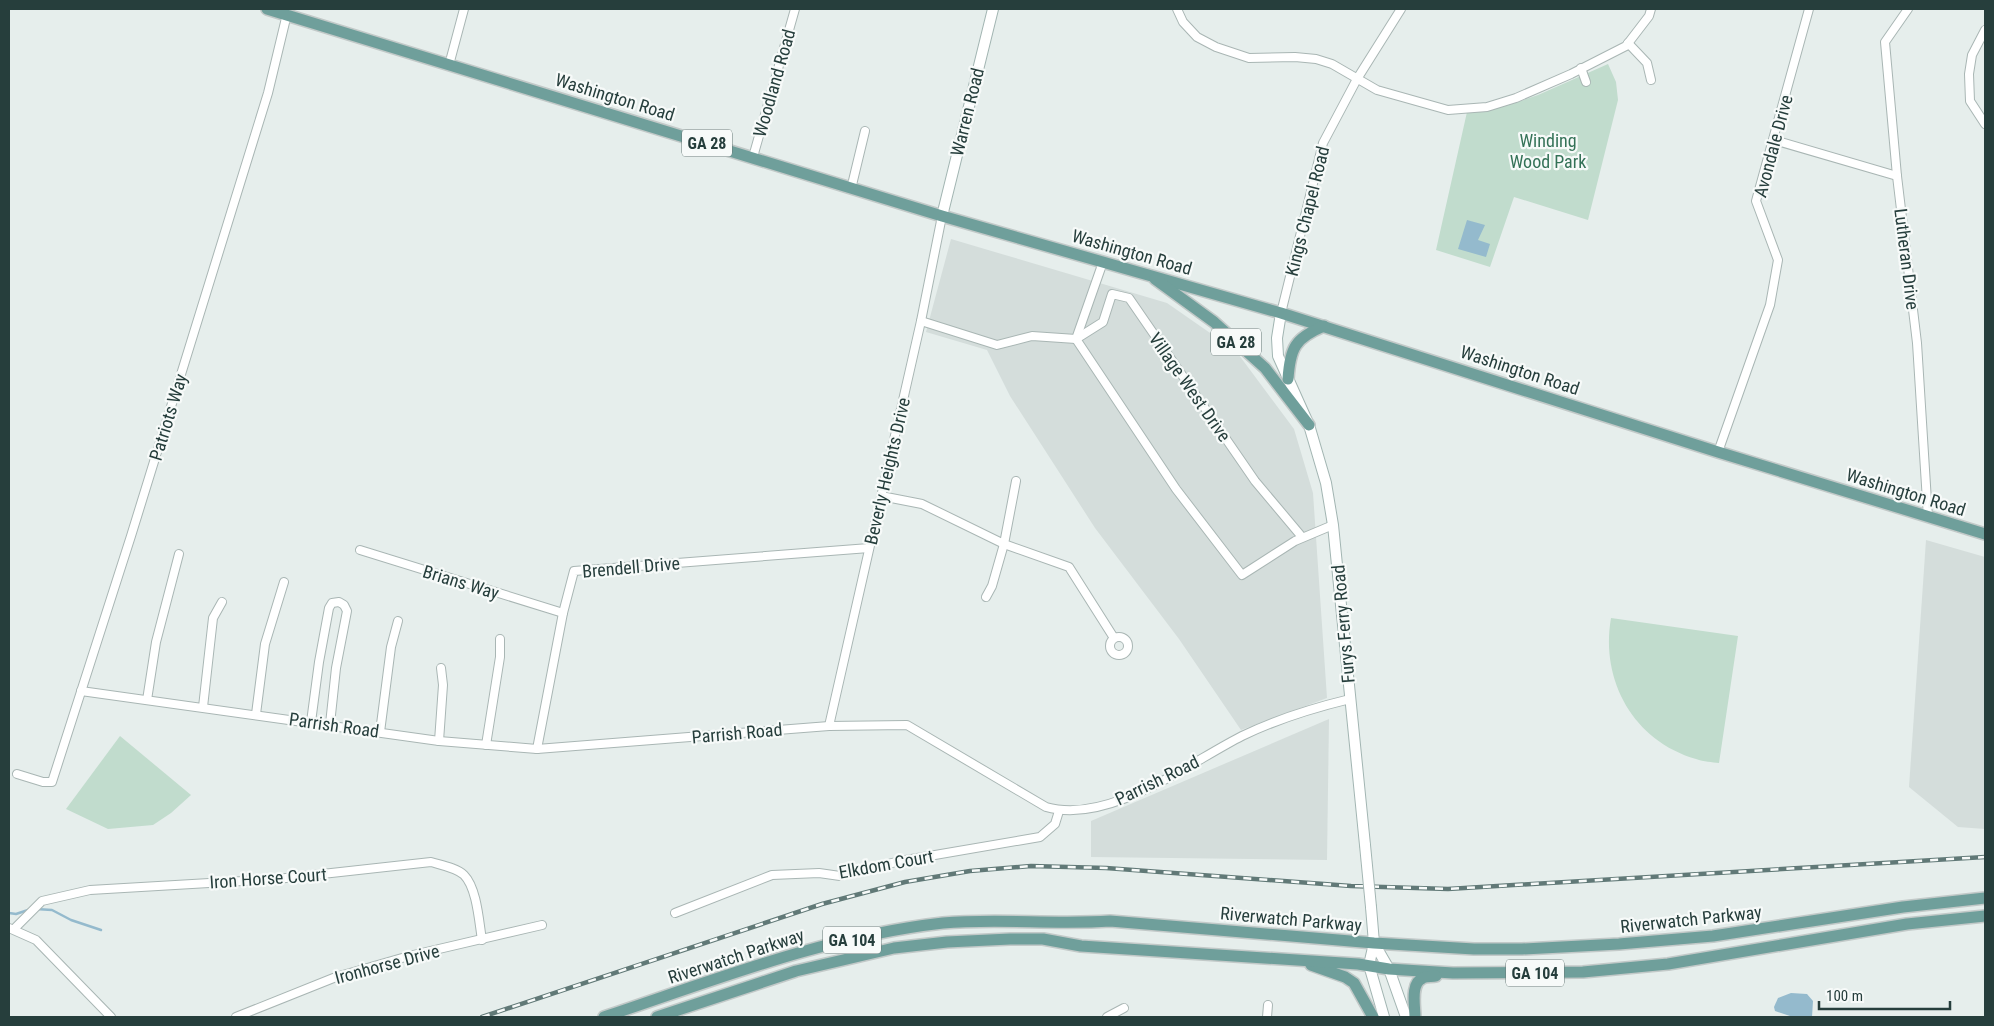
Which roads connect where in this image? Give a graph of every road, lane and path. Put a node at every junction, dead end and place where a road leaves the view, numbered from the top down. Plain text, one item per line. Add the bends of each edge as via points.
1 (267, 9) edge
2 (464, 9) edge
3 (795, 9) edge
4 (992, 9) edge
5 (1178, 9) edge
6 (1401, 9) edge
7 (1651, 9) edge
8 (1809, 9) edge
9 (1908, 9) edge
10 (287, 14) junction
11 (1985, 30) edge
12 (1628, 43) junction
13 (449, 65) junction
14 (1581, 68) junction
15 (1357, 79) junction
16 (1652, 80) dead end
17 (1586, 82) dead end
18 (1985, 124) edge
19 (865, 131) dead end
20 (1774, 140) junction
21 (753, 157) junction
22 (1897, 176) junction
23 (851, 189) junction
24 (942, 216) junction
25 (1103, 262) junction
26 (1147, 274) junction
27 (1281, 313) junction
28 (921, 321) junction
29 (1324, 326) junction
30 (1076, 339) junction
31 (1288, 379) junction
32 (1309, 425) junction
33 (1718, 452) junction
34 (1016, 481) dead end
35 (881, 496) junction
36 (1928, 517) junction
37 (1333, 525) junction
38 (1985, 534) edge
39 (1302, 538) junction
40 (1004, 544) junction
41 (869, 548) junction
42 (360, 550) dead end
43 (179, 554) dead end
44 (284, 582) dead end
45 (986, 597) dead end
46 (222, 602) dead end
47 (563, 613) junction
48 (398, 621) dead end
49 (1114, 638) dead end
50 (500, 639) dead end
51 (441, 668) dead end
52 (81, 691) junction
53 (1350, 699) junction
54 (147, 700) junction
55 (203, 707) junction
56 (256, 714) junction
57 (311, 722) junction
58 (330, 724) junction
59 (829, 726) junction
60 (380, 732) junction
61 (439, 740) junction
62 (486, 745) junction
63 (537, 749) junction
64 (17, 774) dead end
65 (1059, 811) junction
66 (1985, 898) edge
67 (675, 913) dead end
68 (1985, 916) edge
69 (542, 925) dead end
70 (11, 928) edge
71 (482, 940) junction
72 (1374, 944) junction
73 (1295, 960) junction
74 (1368, 965) junction
75 (1389, 969) junction
76 (1453, 972) junction
77 (1268, 1005) dead end
78 (1124, 1008) dead end
79 (111, 1017) edge
80 (236, 1017) edge
81 (604, 1017) edge
82 (657, 1017) edge
83 (1107, 1017) edge
84 (1267, 1017) edge
85 (1373, 1017) edge
86 (1384, 1017) edge
87 (1406, 1017) edge
88 (1415, 1017) edge

1 - 10 main road, Washington Road / GA 28
2 - 13 street
3 - 21 street, Woodland Road
4 - 24 main road, Warren Road
5 - 15 street via 1183,22 1197,37 1216,48 1248,58 1316,59 1332,64
6 - 15 street, Kings Chapel Road
7 - 12 street
8 - 20 street, Avondale Drive
9 - 22 street, Lutheran Drive via 1885,42
10 - 13 main road, Washington Road / GA 28
10 - 52 street, Patriots Way via 268,93
11 - 18 street via 1972,55 1969,74 1970,101
12 - 14 street
12 - 16 street via 1647,63
13 - 21 main road, Washington Road / GA 28
14 - 15 street via 1516,98 1487,107 1448,110 1377,90
14 - 17 street
15 - 27 street, Kings Chapel Road via 1323,143
19 - 23 street
20 - 22 street
20 - 33 street, Avondale Drive via 1756,201 1778,260 1772,296
21 - 23 main road, Washington Road / GA 28
22 - 36 street, Lutheran Drive via 1918,343
23 - 24 main road, Washington Road / GA 28
24 - 25 main road, Washington Road / GA 28
24 - 28 street, Beverly Heights Drive
25 - 26 main road, Washington Road / GA 28
25 - 30 street
26 - 27 main road, Washington Road / GA 28
26 - 32 main road, GA 28 via 1214,322 1265,368
27 - 29 main road, Washington Road
27 - 31 main road, Furys Ferry Road / GA 28 via 1278,356
28 - 30 street via 997,345 1032,336
28 - 35 street, Beverly Heights Drive
29 - 31 main road via 1310,332 1295,346 1289,358
29 - 33 main road, Washington Road
30 - 39 street via 1176,489 1242,575
30 - 39 street, Village West Drive via 1103,322 1112,294 1129,298 1255,481
31 - 32 main road, Furys Ferry Road / GA 28
32 - 37 main road, Furys Ferry Road / GA 28 via 1326,483
33 - 36 main road, Washington Road
34 - 40 street
35 - 40 street via 922,504
35 - 41 street, Beverly Heights Drive
36 - 38 main road, Washington Road
37 - 39 street
37 - 53 main road, Furys Ferry Road / GA 28
40 - 45 street
40 - 49 street via 1069,567
41 - 47 street, Brendell Drive via 574,571
41 - 59 street, Beverly Heights Drive
42 - 47 street, Brians Way
43 - 54 street via 156,642
44 - 56 street via 265,644
46 - 55 street via 213,618
47 - 63 street, Brendell Drive
48 - 60 street via 390,647
50 - 62 street
51 - 61 street
52 - 54 street, Parrish Road
52 - 64 street, Patriots Way via 52,782
53 - 65 street, Parrish Road via 1264,726 1132,796 1095,807
53 - 72 main road, Furys Ferry Road / GA 28, bridge
54 - 55 street, Parrish Road
55 - 56 street, Parrish Road
56 - 57 street, Parrish Road
57 - 58 street, Parrish Road
57 - 58 street via 329,608 332,603 339,602 346,611
58 - 60 street, Parrish Road
59 - 63 street, Parrish Road
59 - 65 street, Parrish Road via 907,725 1046,807
60 - 61 street, Parrish Road
61 - 62 street, Parrish Road
62 - 63 street, Parrish Road
65 - 67 street, Elkdom Court via 1055,824 1040,838 900,861 840,876 820,873 772,875
66 - 72 main road, Riverwatch Parkway / GA 104 via 1713,936 1619,944 1484,949
68 - 76 main road, Riverwatch Parkway / GA 104 via 1907,924 1634,968 1532,974
69 - 71 street, Ironhorse Drive
70 - 71 street, Iron Horse Court via 31,914 42,901 90,890 277,879 431,862 464,875 473,889
70 - 79 street via 36,940
71 - 80 street, Ironhorse Drive via 336,977
72 - 74 main road, Furys Ferry Road / GA 28
72 - 75 main road, Furys Ferry Road / GA 28
72 - 81 main road, Riverwatch Parkway / GA 104 via 1110,921 945,923 895,930 795,954
73 - 74 main road, Riverwatch Parkway / GA 104
73 - 82 main road, Riverwatch Parkway / GA 104 via 1081,946 1043,939 930,944 894,948 796,971
73 - 85 main road via 1345,976 1361,993
74 - 75 main road, Riverwatch Parkway / GA 104
74 - 86 main road
75 - 76 main road, Riverwatch Parkway / GA 104
75 - 87 main road, Furys Ferry Road / GA 28
76 - 88 main road via 1423,978 1416,984
77 - 84 street
78 - 83 street

